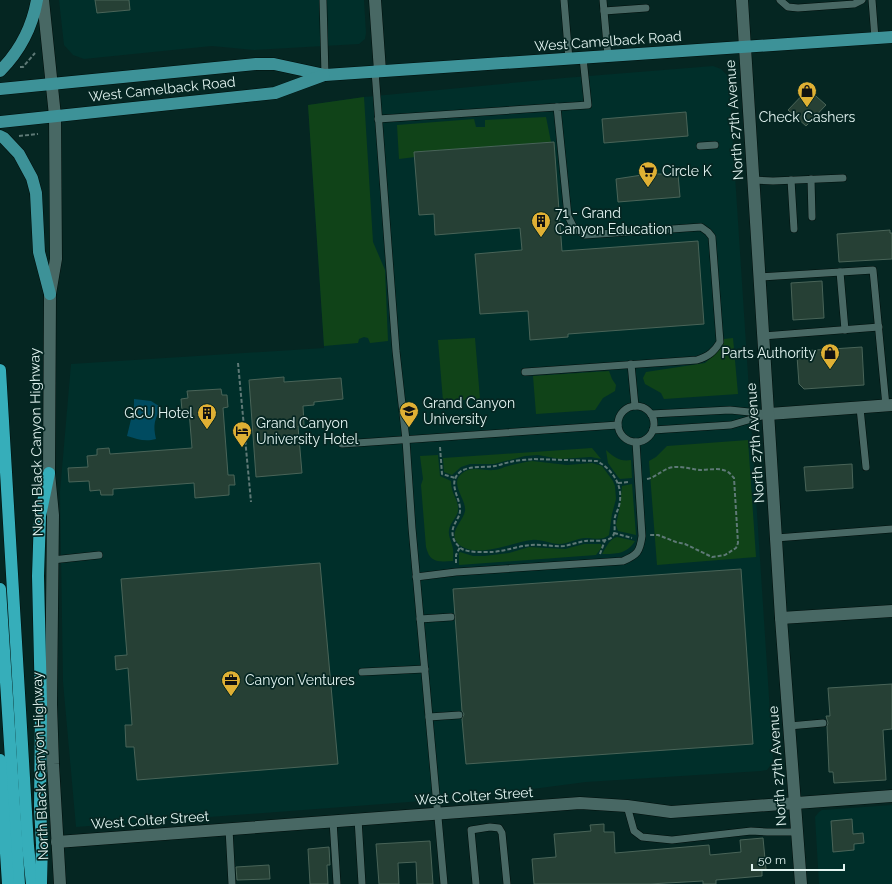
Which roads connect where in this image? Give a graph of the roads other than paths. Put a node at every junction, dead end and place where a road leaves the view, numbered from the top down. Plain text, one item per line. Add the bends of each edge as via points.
1 (37, 0) edge
2 (43, 0) edge
3 (323, 0) edge
4 (375, 0) edge
5 (564, 0) edge
6 (603, 0) edge
7 (742, 0) edge
8 (780, 0) edge
9 (862, 0) edge
10 (872, 0) edge
11 (646, 8) dead end
12 (604, 11) junction
13 (892, 37) edge
14 (875, 38) junction
15 (744, 47) junction
16 (608, 56) junction
17 (583, 58) junction
18 (569, 59) junction
19 (0, 71) edge
20 (378, 71) junction
21 (325, 75) junction
22 (52, 84) junction
23 (20, 86) junction
24 (0, 89) edge
25 (0, 97) edge
26 (557, 107) junction
27 (0, 114) edge
28 (55, 116) junction
29 (25, 119) junction
30 (378, 119) junction
31 (0, 122) edge
32 (0, 136) edge
33 (715, 145) dead end
34 (700, 146) dead end
35 (843, 178) dead end
36 (811, 179) junction
37 (753, 180) junction
38 (791, 180) junction
39 (812, 217) dead end
40 (794, 229) dead end
41 (840, 272) junction
42 (760, 277) junction
43 (50, 294) junction
44 (879, 327) junction
45 (845, 330) junction
46 (764, 336) junction
47 (631, 364) junction
48 (0, 370) edge
49 (525, 372) dead end
50 (889, 405) edge
51 (635, 406) junction
52 (860, 408) junction
53 (651, 414) junction
54 (769, 414) junction
55 (618, 425) junction
56 (653, 430) junction
57 (406, 440) junction
58 (636, 442) junction
59 (342, 444) dead end
60 (866, 467) dead end
61 (49, 473) junction
62 (892, 529) edge
63 (776, 538) junction
64 (99, 555) dead end
65 (52, 560) junction
66 (416, 577) junction
67 (0, 589) edge
68 (892, 611) edge
69 (451, 617) dead end
70 (781, 618) junction
71 (420, 619) junction
72 (425, 669) junction
73 (362, 672) dead end
74 (459, 715) dead end
75 (429, 717) junction
76 (822, 723) dead end
77 (789, 726) junction
78 (0, 760) edge
79 (892, 796) edge
80 (795, 803) junction
81 (627, 806) junction
82 (437, 813) junction
83 (358, 819) junction
84 (333, 821) junction
85 (228, 829) junction
86 (797, 832) junction
87 (57, 842) junction
88 (8, 884) edge
89 (19, 884) edge
90 (32, 884) edge
91 (41, 884) edge
92 (60, 884) edge
93 (232, 884) edge
94 (337, 884) edge
95 (362, 884) edge
96 (444, 884) edge
97 (476, 884) edge
98 (507, 884) edge
99 (801, 884) edge

1 - 19 main road via 16,62
2 - 22 main road, North Black Canyon Highway
3 - 21 lane
4 - 20 main road
5 - 18 lane
6 - 12 lane
7 - 15 main road, North 27th Avenue
8 - 9 lane via 788,7 798,8 854,4
10 - 14 lane
11 - 12 lane
12 - 16 lane
13 - 14 main road, West Camelback Road
14 - 15 main road, West Camelback Road
15 - 16 main road, West Camelback Road
15 - 37 main road, North 27th Avenue
16 - 17 main road, West Camelback Road
17 - 18 main road, West Camelback Road
17 - 26 lane via 588,105
18 - 20 main road, West Camelback Road
20 - 21 main road, West Camelback Road
20 - 30 lane
21 - 22 main road, West Camelback Road via 274,64 256,64
21 - 28 main road, West Camelback Road via 275,93
22 - 23 main road, West Camelback Road
22 - 28 main road, North Black Canyon Highway
23 - 24 main road, West Camelback Road
23 - 25 main road
26 - 30 lane
26 - 47 lane via 568,216 574,228 585,235 701,227 712,237 720,342 717,347 708,357 698,360
27 - 29 main road
28 - 29 main road, West Camelback Road
28 - 43 main road, North Black Canyon Highway via 56,259
29 - 31 main road, West Camelback Road
30 - 57 lane via 396,351
32 - 43 main road via 19,154 32,178 36,193 39,252
33 - 34 lane
35 - 36 lane
36 - 38 lane
36 - 39 lane
37 - 38 lane
37 - 42 main road, North 27th Avenue
38 - 40 lane
41 - 42 lane
41 - 44 lane via 873,270
41 - 45 lane
42 - 46 main road, North 27th Avenue
43 - 61 main road, North Black Canyon Highway
44 - 45 lane
44 - 50 lane
45 - 46 lane
46 - 54 main road, North 27th Avenue
47 - 49 lane
47 - 51 lane
48 - 90 highway via 27,838
50 - 52 main road
51 - 53 lane via 642,407
51 - 55 lane via 621,414
52 - 54 main road
52 - 60 lane
53 - 54 lane via 730,410
53 - 56 lane
54 - 56 lane via 731,425
54 - 63 main road, North 27th Avenue
55 - 57 lane
55 - 58 lane via 622,435
56 - 58 lane via 646,438
57 - 59 lane
57 - 66 lane
58 - 66 lane via 642,536 641,547 635,556 623,561
61 - 65 main road, North Black Canyon Highway via 53,515
61 - 91 highway via 40,516 38,576
62 - 63 lane
63 - 70 main road, North 27th Avenue
64 - 65 lane
65 - 87 main road, North Black Canyon Highway via 52,711
66 - 71 lane
67 - 89 highway
68 - 70 main road
69 - 71 lane
70 - 77 main road, North 27th Avenue
71 - 72 lane
72 - 73 lane
72 - 75 lane
74 - 75 lane
75 - 82 lane
76 - 77 lane
77 - 80 main road, North 27th Avenue
78 - 88 highway
79 - 80 main road, West Colter Street
80 - 81 main road, West Colter Street via 671,812
80 - 86 main road, North 27th Avenue
81 - 82 main road, West Colter Street via 580,803
81 - 86 lane via 634,831 642,837 672,840 751,831
82 - 83 main road, West Colter Street
82 - 96 lane
83 - 84 main road, West Colter Street
83 - 95 lane
84 - 85 main road, West Colter Street
84 - 94 lane
85 - 87 main road, West Colter Street
85 - 93 lane
86 - 99 main road, North 27th Avenue
87 - 92 main road, North Black Canyon Highway
97 - 98 lane via 471,830 490,827 499,828 502,833

